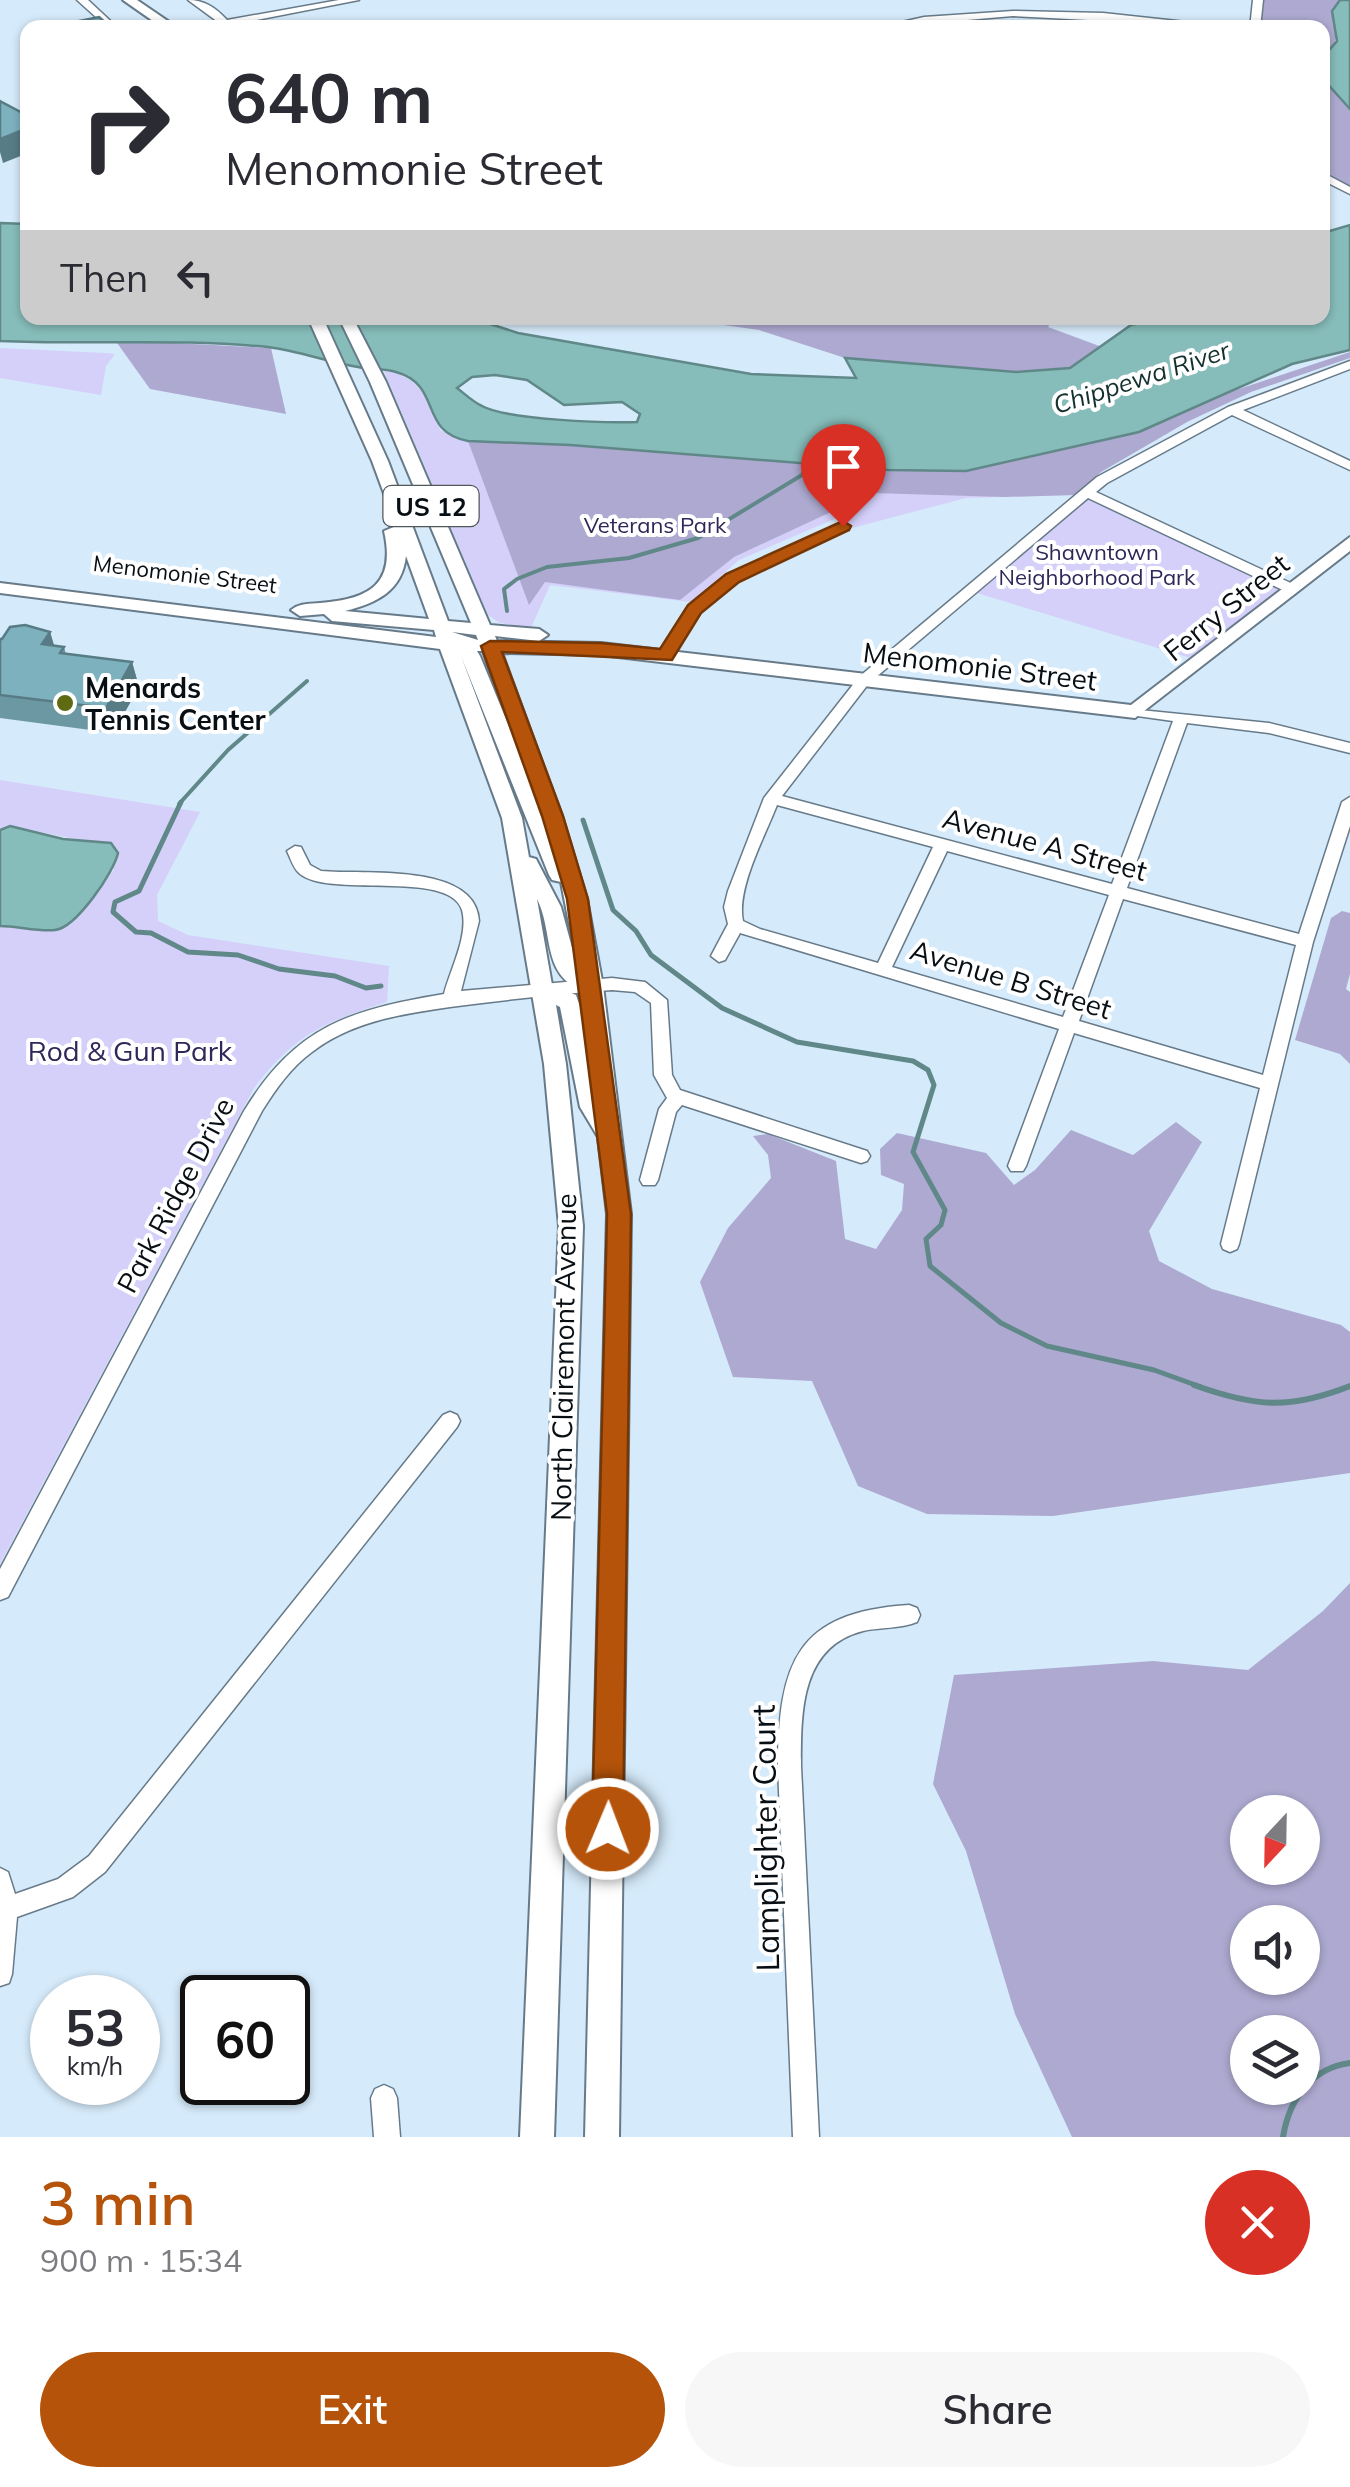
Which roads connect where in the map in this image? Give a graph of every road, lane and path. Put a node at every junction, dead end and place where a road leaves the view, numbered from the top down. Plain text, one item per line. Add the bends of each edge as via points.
1 (82, 0) edge
2 (121, 0) edge
3 (129, 0) edge
4 (151, 0) edge
5 (193, 0) edge
6 (354, 0) edge
7 (105, 20) edge
8 (143, 20) edge
9 (160, 20) edge
10 (175, 20) edge
11 (219, 20) edge
12 (252, 20) edge
13 (923, 20) edge
14 (1130, 20) edge
15 (318, 325) edge
16 (350, 325) edge
17 (1350, 365) edge
18 (1232, 410) junction
19 (360, 418) junction
20 (1350, 466) edge
21 (1086, 492) junction
22 (843, 526) dead end
23 (1350, 542) edge
24 (0, 576) edge
25 (0, 588) edge
26 (1292, 589) junction
27 (300, 610) junction
28 (454, 636) junction
29 (487, 638) junction
30 (665, 656) junction
31 (864, 680) junction
32 (1135, 712) junction
33 (1182, 717) junction
34 (1350, 748) edge
35 (772, 798) junction
36 (1350, 802) edge
37 (943, 842) junction
38 (517, 844) junction
39 (295, 851) dead end
40 (1117, 890) junction
41 (579, 908) junction
42 (736, 924) junction
43 (1305, 942) junction
44 (720, 956) dead end
45 (883, 969) junction
46 (592, 986) junction
47 (544, 991) junction
48 (451, 1002) junction
49 (1068, 1025) junction
50 (1271, 1084) junction
51 (678, 1097) junction
52 (610, 1138) junction
53 (861, 1156) dead end
54 (1017, 1166) dead end
55 (649, 1180) dead end
56 (1230, 1244) dead end
57 (450, 1421) dead end
58 (0, 1590) edge
59 (910, 1615) dead end
60 (0, 1880) edge
61 (6, 1909) junction
62 (0, 1974) edge
63 (384, 2098) dead end
64 (387, 2137) edge
65 (536, 2137) edge
66 (602, 2137) edge
67 (806, 2137) edge

1 - 7 street
2 - 8 main road
3 - 9 main road
4 - 10 main road
5 - 11 street
6 - 12 street
13 - 14 street via 1023,12
15 - 19 main road, US 12
16 - 29 main road, North Clairemont Avenue / US 12
17 - 18 street
18 - 20 street
18 - 21 street
19 - 27 main road via 399,566 368,598
19 - 28 main road, US 12 via 380,462 404,489
21 - 26 street
21 - 31 street
22 - 30 street via 733,578 694,609
23 - 26 main road, Ferry Street
24 - 27 main road, Menomonie Street
25 - 28 main road, Menomonie Street
26 - 32 main road, Ferry Street
27 - 28 main road, Menomonie Street
28 - 29 main road, Menomonie Street
28 - 38 main road, North Clairemont Avenue
28 - 41 main road via 481,680 550,859
29 - 30 main road, Menomonie Street
29 - 41 main road, North Clairemont Avenue / US 12
30 - 31 main road, Menomonie Street
31 - 32 main road, Menomonie Street
31 - 35 street
32 - 33 street, Menomonie Street
33 - 34 street, Menomonie Street
33 - 40 street
35 - 37 street, Avenue A Street
35 - 42 street via 736,892
36 - 43 street
37 - 40 street, Avenue A Street
37 - 45 street
38 - 46 main road via 551,907 566,969
38 - 47 main road, North Clairemont Avenue
39 - 48 street via 304,869 318,876 440,884 464,896 470,910
40 - 43 street, Avenue A Street
40 - 49 street
41 - 46 main road, North Clairemont Avenue / US 12
42 - 44 street
42 - 45 street, Avenue B Street
43 - 50 street
45 - 49 street, Avenue B Street
46 - 47 street, Park Ridge Drive
46 - 51 street, Park Ridge Drive via 630,984 659,1000 663,1074
46 - 52 main road, North Clairemont Avenue / US 12
47 - 48 street, Park Ridge Drive
47 - 52 main road via 571,1007 591,1108
47 - 65 main road, North Clairemont Avenue via 571,1226
48 - 58 street, Park Ridge Drive via 394,1009 330,1031 269,1085
49 - 50 street, Avenue B Street
49 - 54 street
50 - 56 street
51 - 53 street
51 - 55 street via 668,1109
52 - 66 main road, North Clairemont Avenue / US 12 via 619,1214
57 - 61 street via 98,1864 65,1889
59 - 67 street, Lamplighter Court via 848,1624 819,1642 795,1682
60 - 61 street
61 - 62 street
63 - 64 street

